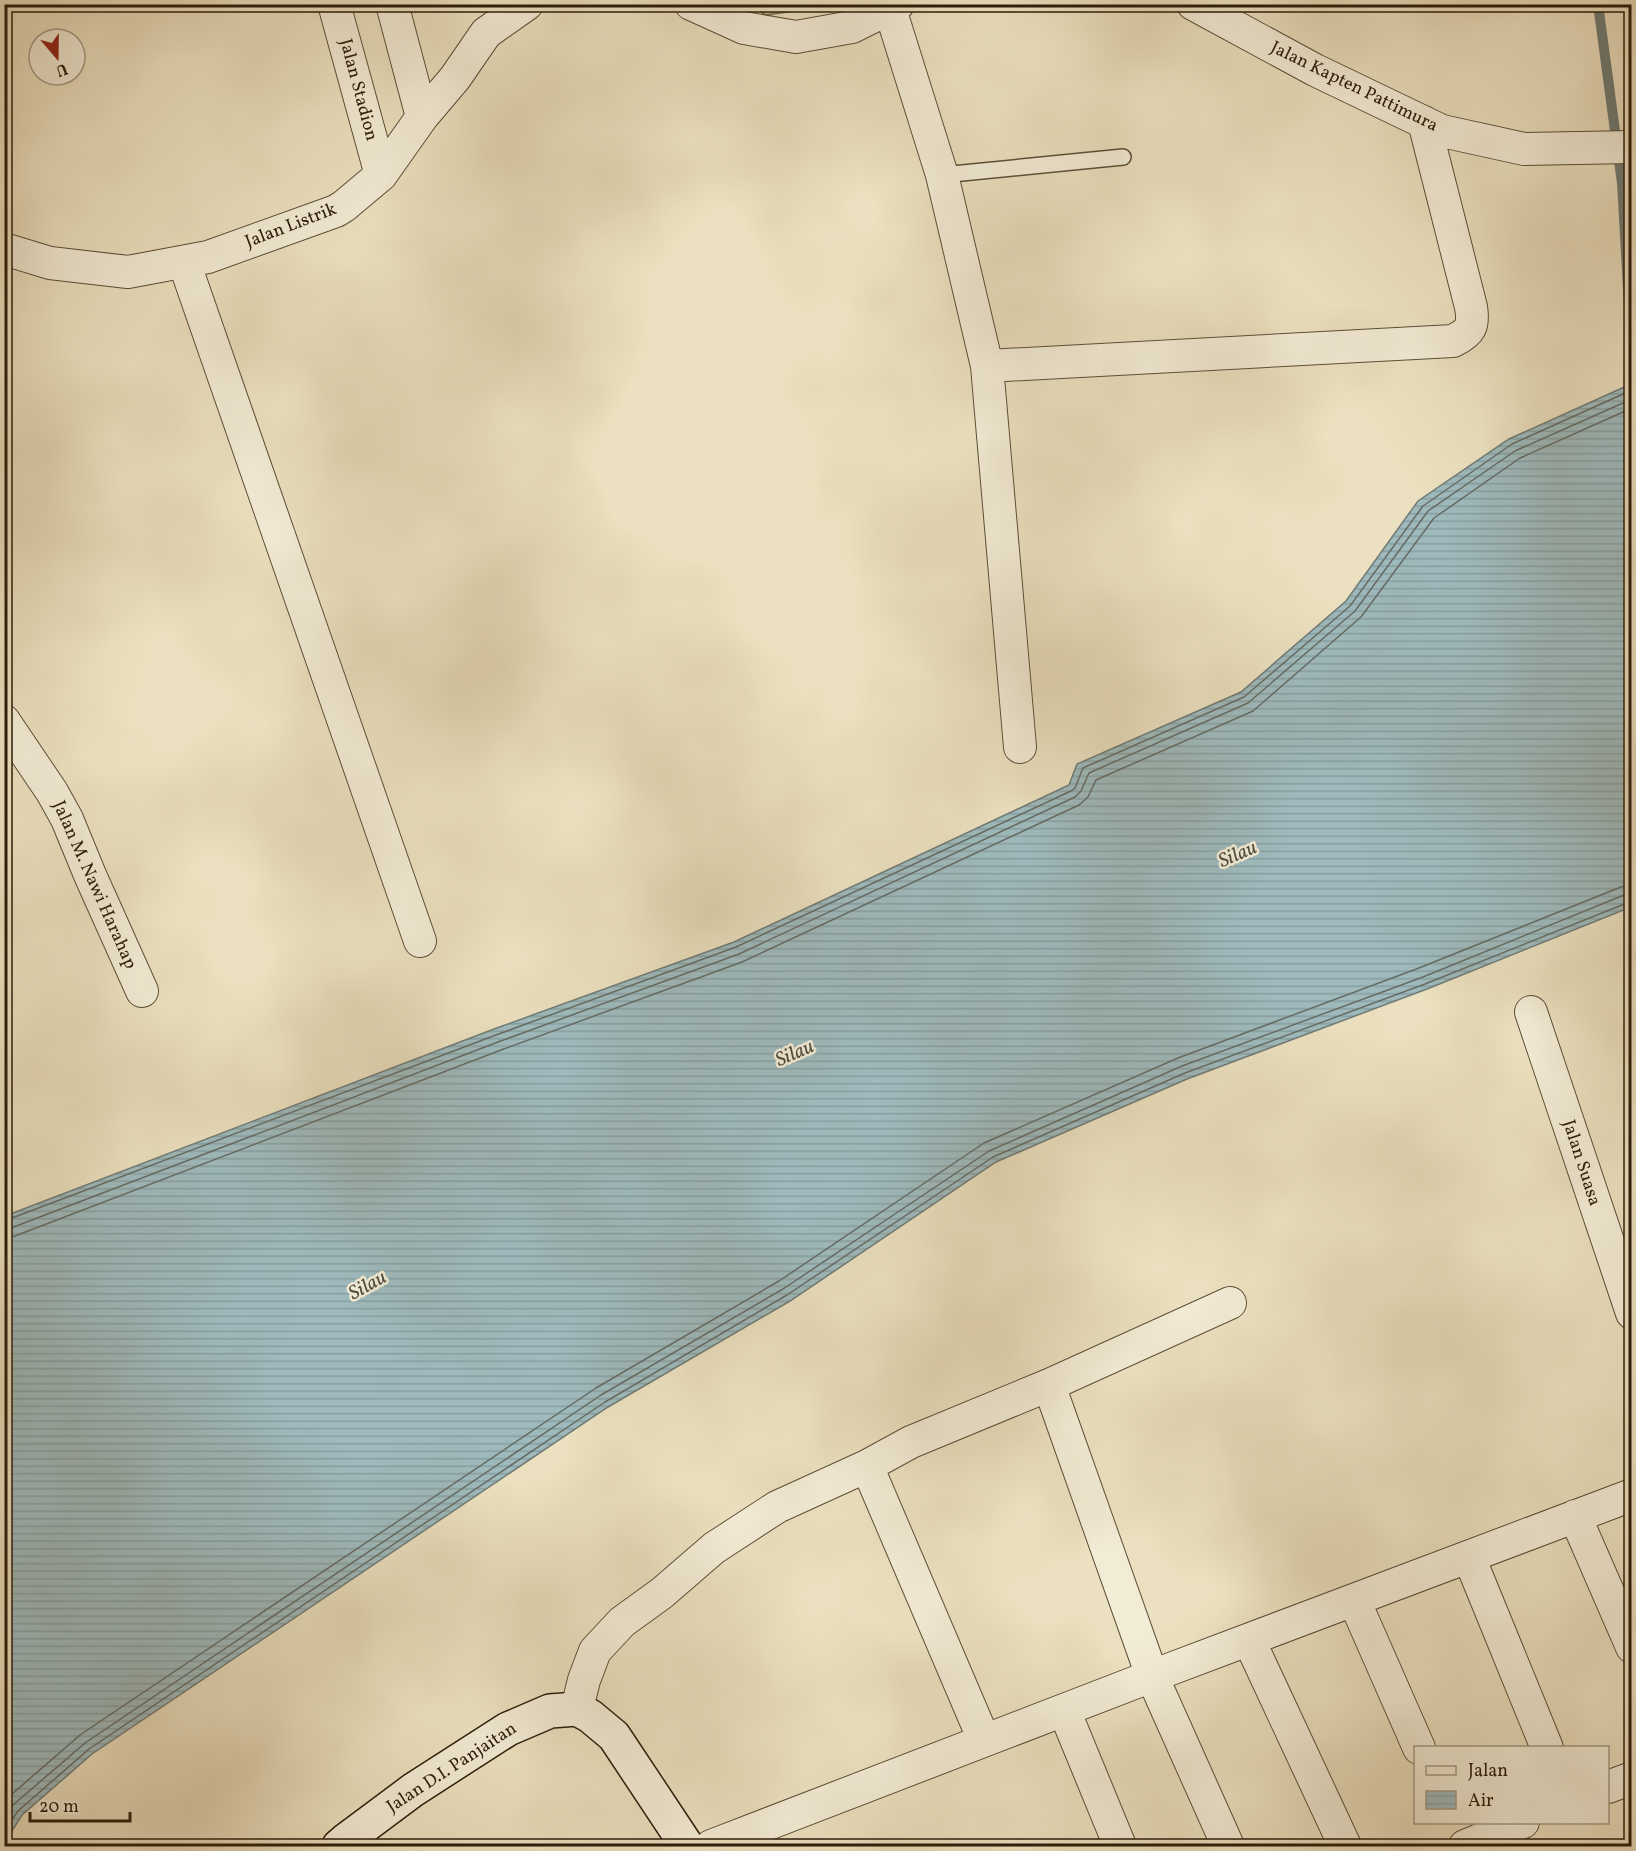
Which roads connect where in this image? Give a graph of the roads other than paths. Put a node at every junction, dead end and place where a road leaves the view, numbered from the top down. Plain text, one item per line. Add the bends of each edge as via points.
1 (334, 4) edge
2 (392, 4) edge
3 (527, 4) edge
4 (691, 4) edge
5 (1193, 4) edge
6 (894, 7) edge
7 (422, 117) junction
8 (1425, 122) junction
9 (1632, 147) edge
10 (1123, 157) dead end
11 (381, 175) junction
12 (942, 175) junction
13 (4, 249) edge
14 (184, 262) junction
15 (987, 366) junction
16 (4, 721) edge
17 (1020, 747) dead end
18 (420, 941) dead end
19 (142, 991) dead end
20 (1531, 1012) dead end
21 (1230, 1303) dead end
22 (1632, 1313) edge
23 (1048, 1385) junction
24 (867, 1466) junction
25 (1632, 1495) edge
26 (1575, 1516) junction
27 (1469, 1557) junction
28 (1354, 1600) junction
29 (1249, 1640) junction
30 (1632, 1647) edge
31 (1152, 1676) junction
32 (577, 1709) junction
33 (1064, 1710) junction
34 (984, 1740) junction
35 (1418, 1746) edge
36 (1545, 1746) edge
37 (1632, 1778) edge
38 (1609, 1787) edge
39 (1454, 1824) edge
40 (1518, 1824) edge
41 (339, 1846) edge
42 (687, 1846) edge
43 (711, 1846) edge
44 (1120, 1846) edge
45 (1228, 1846) edge
46 (1345, 1846) edge
47 (1464, 1846) edge

1 - 11 street, Jalan Stadion
2 - 7 street
3 - 7 street, Jalan Listrik via 486,33
4 - 6 street via 744,28 796,37 852,27
5 - 8 street, Jalan Kapten Pattimura via 1315,70
6 - 12 street
7 - 11 street, Jalan Listrik
8 - 9 street, Jalan Kapten Pattimura via 1442,131 1524,149
8 - 15 street via 1471,307 1472,327 1462,337 1453,341
10 - 12 lane
11 - 14 street, Jalan Listrik via 336,211
12 - 15 street
13 - 14 street, Jalan Listrik via 50,263 128,272
14 - 18 street
15 - 17 street
16 - 19 street, Jalan M. Nawi Harahap via 68,819
20 - 22 street, Jalan Suasa
21 - 23 street
23 - 24 street via 911,1442
23 - 31 street
24 - 32 street via 777,1507 714,1548 622,1622 595,1651
24 - 34 street
25 - 26 street
26 - 27 street
26 - 30 street
27 - 28 street
27 - 36 street
28 - 29 street
28 - 35 street
29 - 31 street
29 - 46 street
31 - 33 street
31 - 45 street
32 - 41 main road, Jalan D.I. Panjaitan via 550,1711 508,1729 413,1790
32 - 42 main road via 614,1736
33 - 34 street
33 - 44 street
34 - 43 street
37 - 38 street
39 - 47 street
40 - 47 street

